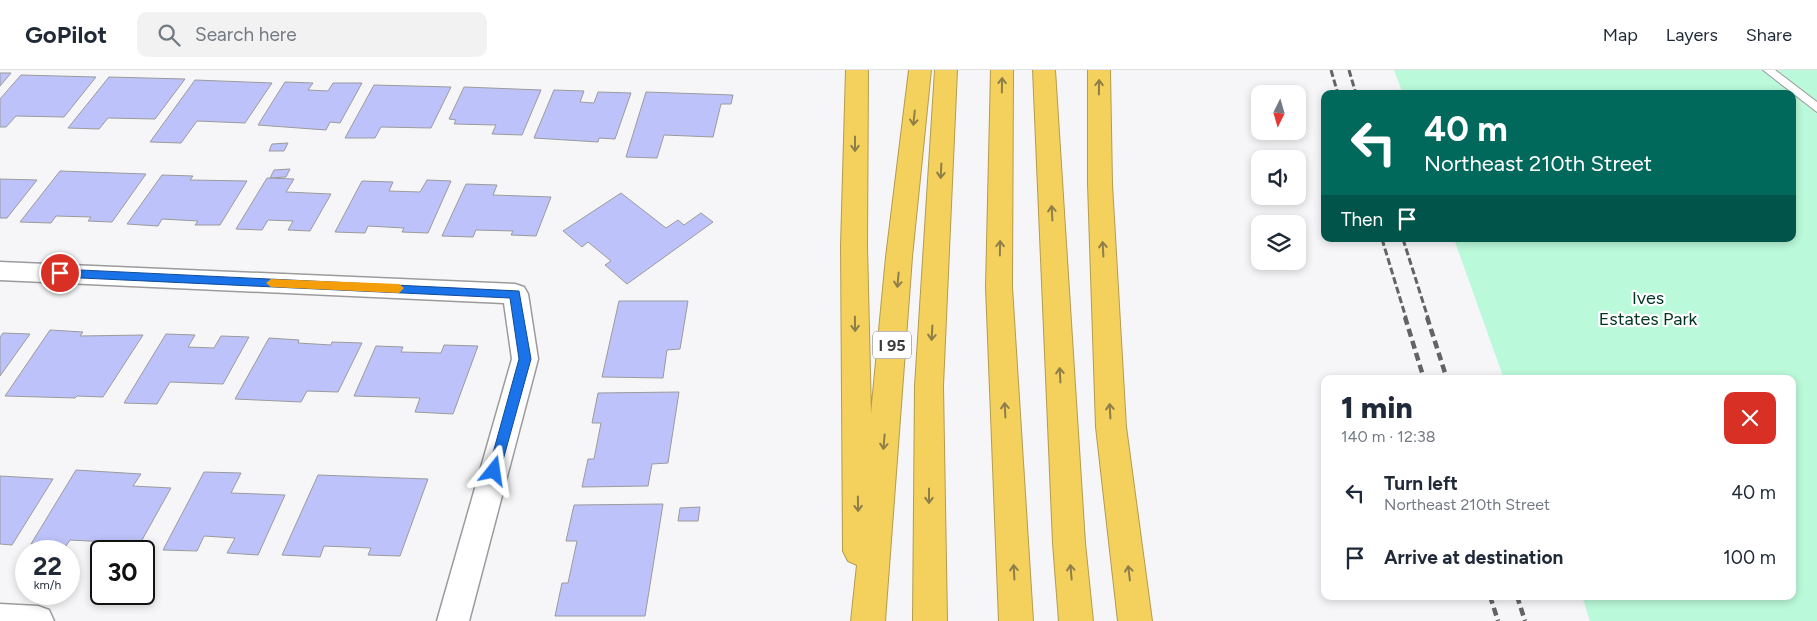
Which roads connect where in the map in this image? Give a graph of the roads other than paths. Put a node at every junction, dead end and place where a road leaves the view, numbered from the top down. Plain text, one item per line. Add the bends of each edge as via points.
1 (857, 70) edge
2 (920, 70) edge
3 (946, 70) edge
4 (1002, 70) edge
5 (1044, 70) edge
6 (1099, 70) edge
7 (1768, 70) edge
8 (1794, 90) edge
9 (1796, 92) edge
10 (1817, 108) edge
11 (0, 271) edge
12 (0, 619) edge
13 (38, 621) edge
14 (452, 621) edge
15 (864, 621) edge
16 (868, 621) edge
17 (930, 621) edge
18 (1016, 621) edge
19 (1076, 621) edge
20 (1135, 621) edge

1 -> 15 highway via 854,265 858,541
2 -> 16 highway, I 95
3 -> 17 highway via 929,386
18 -> 4 highway via 999,287
19 -> 5 highway via 1068,543
20 -> 6 highway via 1111,427 1100,184
7 - 8 lane
9 - 10 lane
11 - 14 street via 515,294 525,359
12 - 13 street

